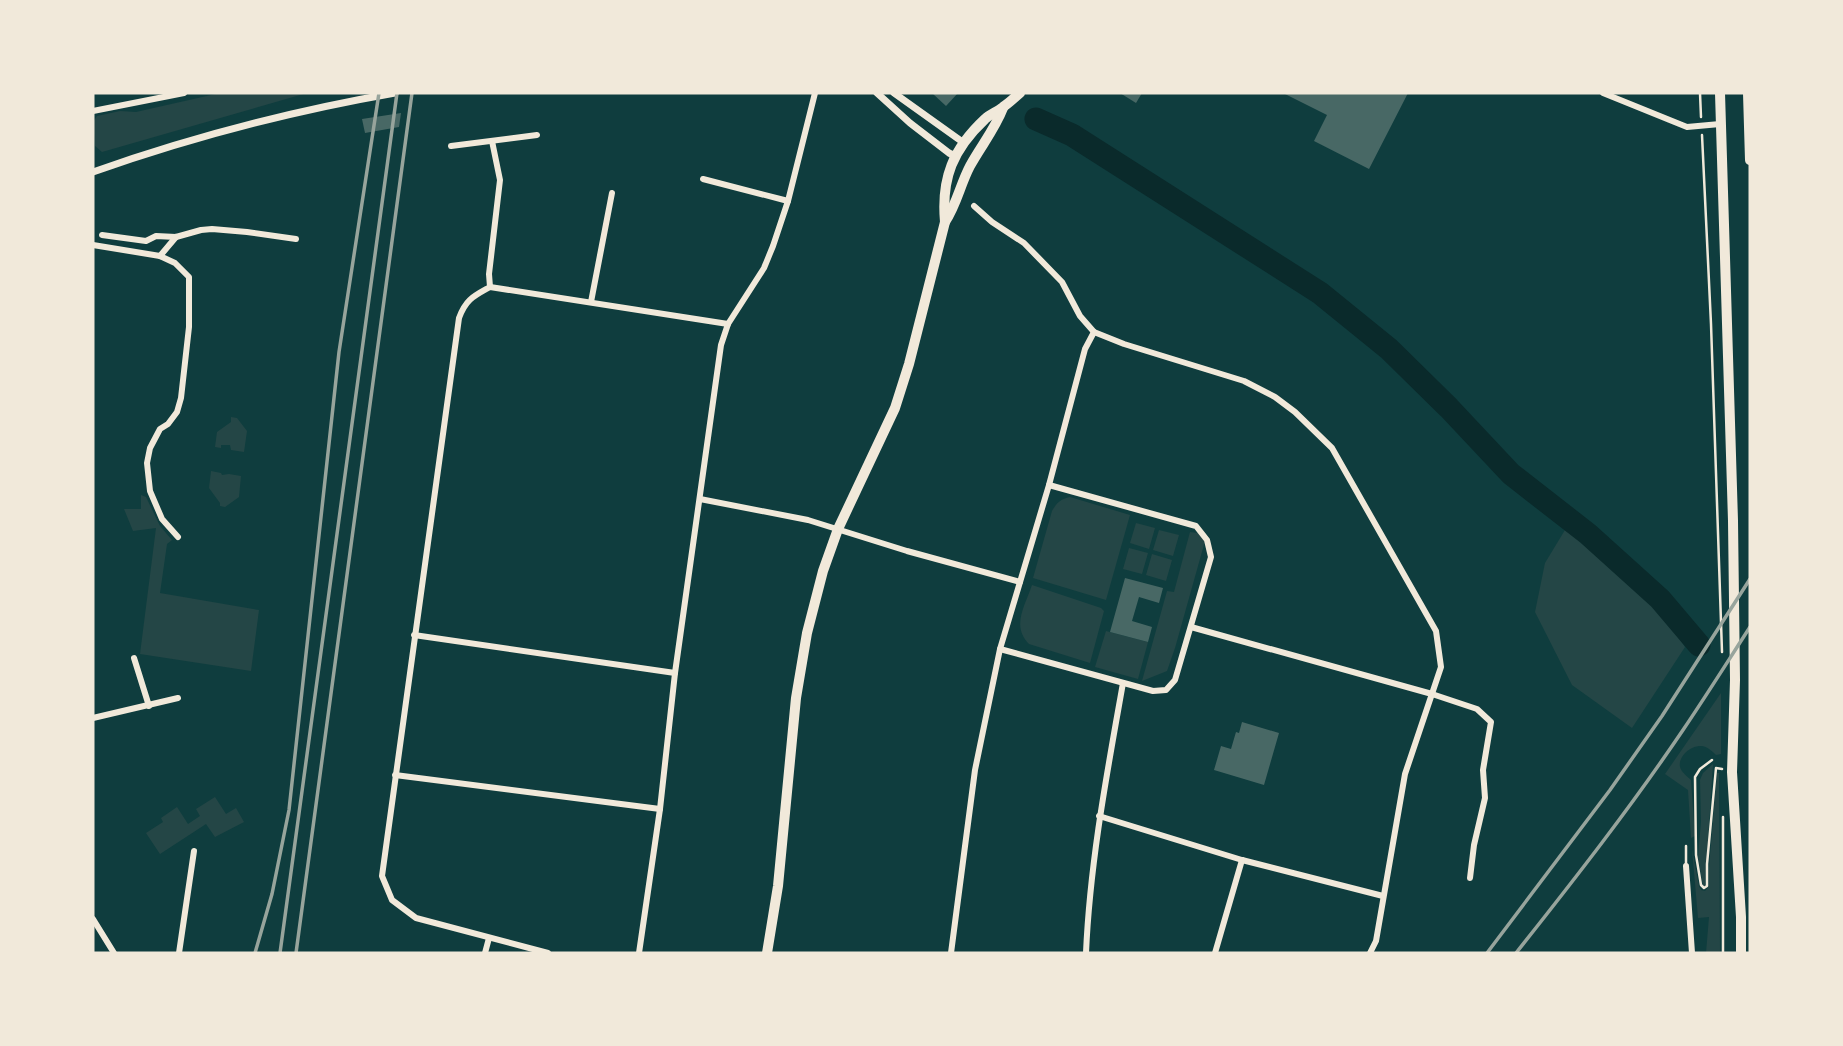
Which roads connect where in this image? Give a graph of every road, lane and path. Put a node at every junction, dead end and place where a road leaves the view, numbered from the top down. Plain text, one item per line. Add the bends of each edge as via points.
1 (184, 93) edge
2 (395, 93) edge
3 (815, 93) edge
4 (877, 93) edge
5 (894, 93) edge
6 (1020, 93) edge
7 (1603, 93) edge
8 (1700, 93) edge
9 (1720, 93) edge
10 (1748, 93) edge
11 (1003, 108) junction
12 (93, 111) edge
13 (1720, 124) junction
14 (1701, 126) junction
15 (537, 135) dead end
16 (492, 141) junction
17 (964, 143) junction
18 (982, 144) junction
19 (451, 146) dead end
20 (968, 154) junction
21 (955, 156) junction
22 (1750, 160) edge
23 (969, 169) junction
24 (93, 172) edge
25 (703, 179) dead end
26 (612, 193) dead end
27 (788, 201) junction
28 (974, 206) dead end
29 (945, 222) junction
30 (102, 235) dead end
31 (176, 237) junction
32 (296, 239) dead end
33 (93, 245) edge
34 (160, 256) junction
35 (491, 287) junction
36 (591, 302) junction
37 (727, 324) junction
38 (1094, 332) junction
39 (1049, 485) junction
40 (700, 499) junction
41 (838, 529) junction
42 (178, 537) dead end
43 (1020, 582) junction
44 (1191, 627) junction
45 (414, 635) junction
46 (1000, 649) junction
47 (1722, 656) dead end
48 (134, 658) dead end
49 (675, 673) junction
50 (1123, 683) junction
51 (1432, 694) junction
52 (178, 698) dead end
53 (149, 706) junction
54 (93, 719) edge
55 (1712, 760) dead end
56 (1723, 769) dead end
57 (395, 775) junction
58 (660, 808) junction
59 (1723, 808) dead end
60 (1099, 816) junction
61 (1686, 846) dead end
62 (194, 851) dead end
63 (1242, 860) junction
64 (1686, 866) joint
65 (1470, 878) dead end
66 (1383, 896) junction
67 (93, 919) edge
68 (489, 938) junction
69 (114, 953) edge
70 (179, 953) edge
71 (485, 953) edge
72 (548, 953) edge
73 (639, 953) edge
74 (767, 953) edge
75 (951, 953) edge
76 (1086, 953) edge
77 (1216, 953) edge
78 (1370, 953) edge
79 (1692, 953) edge
80 (1723, 953) edge
81 (1741, 953) edge

1 - 12 street
2 - 24 street via 232,128
3 - 27 street
4 - 21 street
5 - 17 street
6 - 11 main road
7 - 14 street via 1677,124
8 - 14 path
9 - 13 main road
10 - 22 main road
11 - 17 main road via 986,117
11 - 18 main road
13 - 14 street
13 - 81 main road via 1733,521 1732,772
14 - 47 path
15 - 16 street
16 - 19 street
16 - 35 street via 500,180
17 - 20 main road
17 - 21 main road
18 - 20 main road
18 - 23 main road
20 - 21 main road
20 - 23 main road
21 - 29 main road via 943,201
23 - 29 main road
25 - 27 street
26 - 36 street
27 - 37 street via 764,268
28 - 38 street via 1024,243 1062,282
29 - 41 main road via 895,408
30 - 31 street via 146,241 156,236
31 - 32 street via 212,229
31 - 34 street
33 - 34 street
34 - 42 street via 189,277 181,398 177,412 150,448 148,463 150,491 162,519
35 - 36 street
35 - 45 street via 473,296 459,318
36 - 37 street
37 - 40 street
38 - 39 street via 1085,349
38 - 51 street via 1244,381 1296,412 1332,448 1436,631 1441,667
39 - 43 street
39 - 44 street via 1196,526 1207,540 1210,557
40 - 41 street
40 - 49 street
41 - 43 street
41 - 74 main road via 802,659
43 - 46 street
44 - 50 street via 1175,680 1166,690
44 - 51 street
45 - 49 street
45 - 57 street
46 - 50 street
46 - 75 street via 975,770
48 - 53 street
49 - 58 street
50 - 60 street
51 - 65 street via 1477,709 1491,722 1483,769 1485,798
51 - 66 street via 1405,774
52 - 53 street
53 - 54 street
55 - 56 path via 1695,777 1696,855 1704,888 1716,768
57 - 58 street
57 - 68 street via 382,876 392,900 416,918
58 - 73 street
59 - 80 path
60 - 63 street
60 - 76 street
61 - 64 lane
62 - 70 street
63 - 66 street
63 - 77 street
64 - 79 street
66 - 78 street
67 - 69 street
68 - 71 street
68 - 72 street

